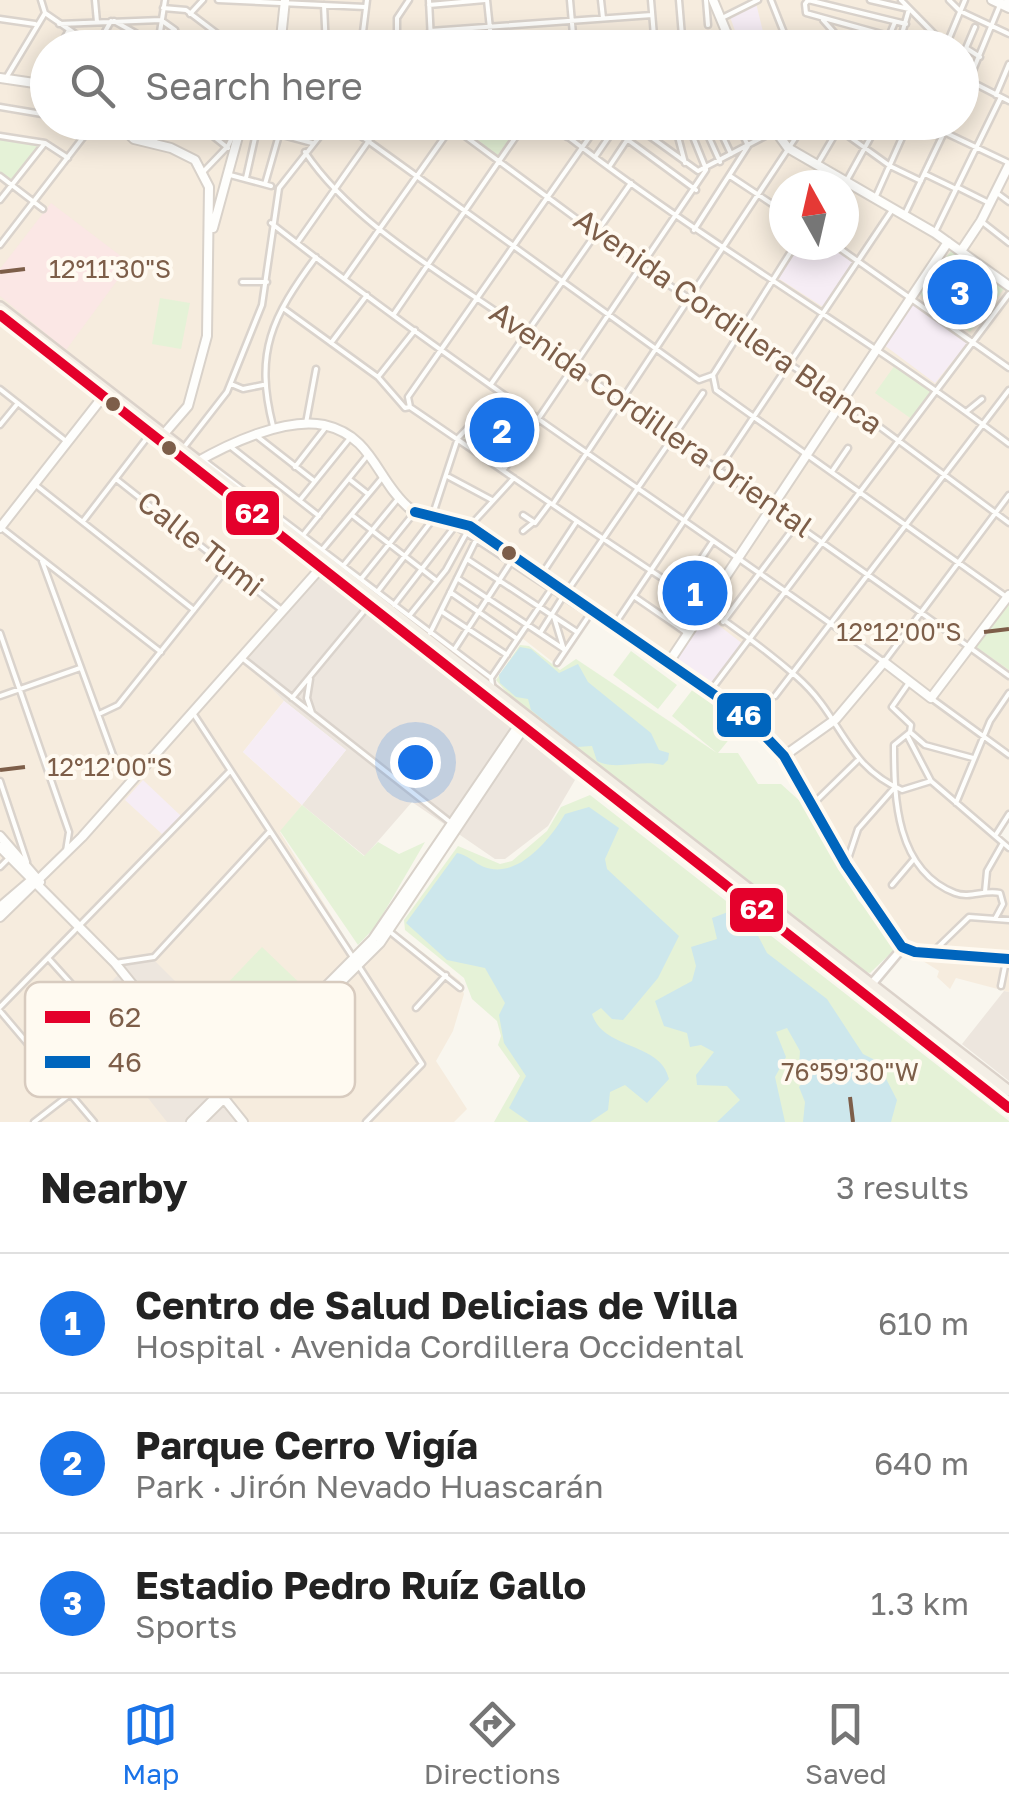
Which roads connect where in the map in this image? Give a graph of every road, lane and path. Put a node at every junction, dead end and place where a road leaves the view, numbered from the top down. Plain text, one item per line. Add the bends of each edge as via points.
1 (41, 0) edge
2 (95, 0) edge
3 (165, 0) edge
4 (186, 0) edge
5 (203, 0) edge
6 (218, 0) edge
7 (367, 0) edge
8 (408, 0) edge
9 (486, 0) edge
10 (570, 0) edge
11 (601, 0) edge
12 (651, 0) edge
13 (678, 0) edge
14 (709, 0) edge
15 (758, 0) edge
16 (771, 0) edge
17 (870, 0) edge
18 (901, 0) edge
19 (949, 0) edge
20 (965, 0) edge
21 (285, 2) edge
22 (429, 2) edge
23 (1004, 2) edge
24 (324, 5) junction
25 (364, 7) junction
26 (164, 8) junction
27 (910, 8) junction
28 (960, 11) junction
29 (191, 12) junction
30 (45, 14) junction
31 (652, 16) junction
32 (603, 18) junction
33 (720, 18) junction
34 (0, 19) edge
35 (572, 20) junction
36 (823, 20) junction
37 (112, 21) junction
38 (97, 22) junction
39 (895, 22) junction
40 (162, 23) junction
41 (36, 24) junction
42 (59, 24) junction
43 (906, 24) junction
44 (708, 25) dead end
45 (992, 26) junction
46 (490, 27) junction
47 (976, 27) dead end
48 (32, 30) edge
49 (69, 30) edge
50 (107, 30) edge
51 (129, 30) edge
52 (162, 30) edge
53 (168, 30) edge
54 (168, 30) edge
55 (213, 30) edge
56 (285, 30) edge
57 (326, 30) edge
58 (362, 30) edge
59 (397, 30) edge
60 (430, 30) edge
61 (453, 30) edge
62 (490, 30) edge
63 (573, 30) edge
64 (654, 30) edge
65 (681, 30) edge
66 (726, 30) edge
67 (782, 30) edge
68 (832, 30) edge
69 (865, 30) edge
70 (892, 30) edge
71 (904, 30) edge
72 (930, 30) edge
73 (953, 30) edge
74 (975, 30) edge
75 (30, 34) edge
76 (1009, 34) edge
77 (980, 57) edge
78 (1009, 64) edge
79 (3, 78) edge
80 (30, 82) edge
81 (979, 86) edge
82 (998, 96) junction
83 (1009, 101) edge
84 (0, 107) edge
85 (30, 112) edge
86 (0, 136) edge
87 (81, 140) edge
88 (140, 140) edge
89 (155, 140) edge
90 (218, 140) edge
91 (231, 140) edge
92 (237, 140) edge
93 (254, 140) edge
94 (278, 140) edge
95 (301, 140) edge
96 (314, 140) edge
97 (442, 140) edge
98 (472, 140) edge
99 (513, 140) edge
100 (572, 140) edge
101 (588, 140) edge
102 (607, 140) edge
103 (628, 140) joint
104 (657, 140) edge
105 (679, 140) edge
106 (694, 140) edge
107 (710, 140) edge
108 (725, 140) edge
109 (745, 140) edge
110 (759, 140) edge
111 (781, 140) edge
112 (794, 140) edge
113 (832, 140) edge
114 (853, 140) edge
115 (868, 140) edge
116 (901, 140) edge
117 (940, 140) edge
118 (960, 140) edge
119 (368, 141) joint
120 (45, 143) junction
121 (312, 143) junction
122 (154, 145) junction
123 (748, 146) junction
124 (227, 147) junction
125 (864, 147) junction
126 (582, 148) junction
127 (788, 148) junction
128 (976, 148) junction
129 (305, 152) junction
130 (234, 155) junction
131 (732, 155) junction
132 (68, 158) junction
133 (595, 158) junction
134 (498, 161) junction
135 (720, 162) junction
136 (686, 163) junction
137 (1009, 164) edge
138 (816, 166) junction
139 (890, 166) junction
140 (609, 167) junction
141 (706, 170) junction
142 (822, 170) edge
143 (849, 170) edge
144 (204, 171) junction
145 (698, 171) junction
146 (924, 174) junction
147 (230, 175) junction
148 (0, 176) edge
149 (416, 176) junction
150 (730, 176) junction
151 (246, 178) junction
152 (921, 181) junction
153 (631, 182) junction
154 (687, 184) junction
155 (12, 185) junction
156 (956, 188) junction
157 (696, 190) junction
158 (334, 191) junction
159 (859, 193) edge
160 (997, 193) junction
161 (757, 194) junction
162 (548, 197) junction
163 (0, 200) edge
164 (873, 200) junction
165 (34, 202) junction
166 (769, 202) edge
167 (1009, 202) edge
168 (991, 204) junction
169 (43, 209) dead end
170 (892, 210) junction
171 (465, 211) junction
172 (904, 216) junction
173 (678, 218) junction
174 (982, 221) junction
175 (272, 223) junction
176 (382, 227) junction
177 (694, 230) junction
178 (211, 232) junction
179 (596, 233) junction
180 (935, 233) junction
181 (948, 242) junction
182 (297, 243) junction
183 (1009, 243) edge
184 (0, 245) edge
185 (514, 246) junction
186 (721, 249) junction
187 (960, 250) junction
188 (316, 257) junction
189 (859, 259) edge
190 (785, 260) edge
191 (858, 260) joint
192 (430, 262) junction
193 (643, 268) junction
194 (346, 278) junction
195 (771, 280) junction
196 (242, 282) dead end
197 (267, 282) junction
198 (562, 282) junction
199 (1009, 286) edge
200 (367, 294) junction
201 (910, 294) junction
202 (1009, 294) edge
203 (689, 298) junction
204 (478, 299) junction
205 (0, 307) edge
206 (283, 308) junction
207 (824, 313) junction
208 (394, 314) junction
209 (0, 316) edge
210 (610, 316) junction
211 (415, 330) junction
212 (738, 331) junction
213 (526, 332) junction
214 (973, 341) junction
215 (331, 342) junction
216 (875, 347) junction
217 (442, 348) junction
218 (656, 350) junction
219 (791, 365) junction
220 (574, 368) junction
221 (1009, 368) edge
222 (316, 369) dead end
223 (713, 376) junction
224 (378, 378) junction
225 (230, 384) junction
226 (263, 385) junction
227 (490, 385) junction
228 (0, 388) edge
229 (936, 390) junction
230 (1009, 390) edge
231 (501, 393) junction
232 (703, 393) dead end
233 (105, 394) junction
234 (842, 398) junction
235 (982, 398) dead end
236 (18, 402) junction
237 (621, 403) junction
238 (410, 408) junction
239 (966, 412) junction
240 (756, 417) junction
241 (540, 420) junction
242 (306, 424) junction
243 (983, 425) junction
244 (0, 426) edge
245 (327, 426) junction
246 (274, 430) junction
247 (351, 436) junction
248 (158, 437) junction
249 (258, 437) junction
250 (458, 438) junction
251 (673, 438) junction
252 (900, 440) junction
253 (66, 441) junction
254 (1009, 444) edge
255 (231, 447) junction
256 (848, 448) dead end
257 (182, 450) junction
258 (370, 452) junction
259 (805, 452) junction
260 (588, 456) junction
261 (197, 462) junction
262 (296, 467) junction
263 (721, 469) junction
264 (504, 470) junction
265 (832, 470) junction
266 (385, 474) junction
267 (946, 475) junction
268 (449, 477) junction
269 (349, 478) junction
270 (514, 478) junction
271 (116, 479) junction
272 (314, 482) junction
273 (33, 483) junction
274 (637, 488) junction
275 (862, 491) junction
276 (368, 494) junction
277 (1009, 494) edge
278 (300, 500) junction
279 (397, 500) junction
280 (492, 500) junction
281 (552, 503) junction
282 (771, 504) junction
283 (414, 512) junction
284 (995, 513) junction
285 (352, 515) junction
286 (523, 515) dead end
287 (319, 516) junction
288 (433, 517) junction
289 (84, 520) junction
290 (687, 520) junction
291 (577, 521) junction
292 (534, 522) junction
293 (798, 522) junction
294 (457, 523) junction
295 (1009, 523) edge
296 (908, 525) junction
297 (0, 526) edge
298 (469, 529) junction
299 (372, 530) junction
300 (522, 531) dead end
301 (303, 536) junction
302 (477, 538) junction
303 (604, 539) junction
304 (714, 539) junction
305 (824, 540) junction
306 (389, 544) junction
307 (322, 550) junction
308 (737, 554) junction
309 (405, 556) junction
310 (467, 559) junction
311 (513, 559) junction
312 (42, 561) junction
313 (326, 562) junction
314 (959, 562) junction
315 (228, 566) junction
316 (343, 566) junction
317 (422, 569) junction
318 (760, 572) junction
319 (654, 573) junction
320 (871, 574) junction
321 (542, 575) junction
322 (64, 576) junction
323 (457, 578) junction
324 (361, 580) junction
325 (437, 580) junction
326 (499, 580) junction
327 (52, 586) junction
328 (552, 588) junction
329 (786, 590) junction
330 (378, 591) junction
331 (680, 591) junction
332 (450, 592) junction
333 (565, 594) junction
334 (635, 597) junction
335 (1008, 597) edge
336 (488, 598) junction
337 (394, 605) junction
338 (369, 606) junction
339 (702, 606) junction
340 (539, 607) junction
341 (194, 610) junction
342 (283, 610) junction
343 (922, 610) junction
344 (441, 611) junction
345 (479, 612) junction
346 (591, 612) junction
347 (409, 616) junction
348 (553, 616) junction
349 (723, 622) junction
350 (527, 625) junction
351 (614, 625) junction
352 (833, 625) junction
353 (468, 629) junction
354 (430, 632) junction
355 (577, 632) junction
356 (687, 632) junction
357 (0, 633) edge
358 (540, 633) junction
359 (518, 639) junction
360 (748, 640) junction
361 (970, 647) junction
362 (454, 650) junction
363 (565, 650) junction
364 (161, 652) junction
365 (506, 656) junction
366 (242, 658) junction
367 (669, 662) junction
368 (884, 662) junction
369 (557, 663) dead end
370 (82, 668) junction
371 (312, 674) junction
372 (795, 675) junction
373 (1009, 676) edge
374 (491, 678) junction
375 (910, 682) junction
376 (20, 689) junction
377 (493, 690) junction
378 (711, 691) junction
379 (1009, 693) edge
380 (0, 696) edge
381 (775, 696) dead end
382 (503, 697) junction
383 (292, 698) junction
384 (484, 698) junction
385 (931, 698) junction
386 (193, 713) junction
387 (99, 714) junction
388 (314, 717) junction
389 (836, 719) junction
390 (521, 727) junction
391 (909, 731) junction
392 (984, 737) junction
393 (544, 744) junction
394 (565, 745) junction
395 (784, 756) junction
396 (1009, 756) edge
397 (974, 758) junction
398 (857, 761) junction
399 (230, 771) junction
400 (132, 780) junction
401 (930, 780) junction
402 (0, 781) edge
403 (895, 788) junction
404 (2, 794) edge
405 (956, 803) junction
406 (812, 805) junction
407 (1009, 814) edge
408 (452, 824) junction
409 (270, 830) junction
410 (69, 832) junction
411 (18, 834) junction
412 (995, 836) junction
413 (82, 837) junction
414 (2, 842) edge
415 (1003, 844) junction
416 (1009, 848) edge
417 (65, 855) junction
418 (10, 858) junction
419 (914, 860) junction
420 (27, 863) junction
421 (846, 865) junction
422 (0, 867) edge
423 (38, 880) junction
424 (892, 885) dead end
425 (985, 892) junction
426 (0, 907) edge
427 (0, 917) edge
428 (995, 919) junction
429 (1009, 920) edge
430 (82, 927) junction
431 (386, 929) junction
432 (904, 947) junction
433 (934, 952) junction
434 (49, 959) junction
435 (1008, 959) edge
436 (356, 962) junction
437 (116, 963) junction
438 (446, 975) junction
439 (26, 982) edge
440 (70, 982) edge
441 (131, 982) edge
442 (336, 982) edge
443 (25, 983) edge
444 (872, 984) junction
445 (1001, 986) dead end
446 (460, 988) dead end
447 (416, 1008) dead end
448 (0, 1009) edge
449 (25, 1039) edge
450 (66, 1097) edge
451 (74, 1097) edge
452 (220, 1097) edge
453 (224, 1097) edge
454 (1008, 1100) edge
455 (34, 1122) edge
456 (94, 1122) edge
457 (194, 1122) edge
458 (243, 1122) edge
459 (366, 1122) edge

1 - 30 street
2 - 38 street
3 - 26 street
4 - 29 street
5 - 29 street
6 - 21 street
7 - 25 street
8 - 59 street
9 - 22 street
9 - 46 street
10 - 35 street
11 - 32 street
12 - 31 street
13 - 65 street
14 - 33 street
14 - 44 street
15 - 33 street
16 - 67 street
17 - 27 street
18 - 27 street
19 - 28 street
20 - 28 street
21 - 24 street
21 - 56 street
22 - 60 street
23 - 45 street
24 - 25 street
24 - 57 street
25 - 58 street
26 - 29 street
26 - 40 street
27 - 43 street
27 - 72 street
28 - 45 street
28 - 73 street
29 - 55 street
30 - 41 street
30 - 42 street
31 - 32 street
31 - 64 street
32 - 35 street
33 - 66 street
34 - 41 street
35 - 46 street
35 - 63 street
36 - 39 street via 806,13 808,0
36 - 68 street
36 - 69 street
37 - 38 street
37 - 40 street
37 - 50 street
37 - 51 street
38 - 42 street
39 - 43 street
39 - 70 street
40 - 52 street
40 - 53 street
40 - 54 street
41 - 48 street
42 - 49 street
43 - 71 street
45 - 76 street
45 - 77 street
46 - 61 street
46 - 62 street
47 - 74 street
75 - 79 street
78 - 82 street
79 - 80 street
81 - 82 street
82 - 83 street
82 - 128 street
84 - 85 street
86 - 120 street
87 - 132 street
88 - 122 street
89 - 122 street
90 - 124 street
91 - 124 street
92 - 130 street
93 - 151 street
94 - 151 street via 268,185
95 - 121 street
96 - 121 street
97 - 149 street
98 - 134 street, Avenida Cordillera Blanca
99 - 134 street
100 - 126 street
101 - 126 street
102 - 133 street
103 - 140 street
103 - 154 street
104 - 136 street
105 - 136 street
106 - 141 street
107 - 135 street
108 - 131 street
109 - 123 street
110 - 123 street
111 - 127 street
112 - 127 street
113 - 138 street
114 - 125 street
115 - 125 street
116 - 139 street
117 - 146 street
118 - 128 street
119 - 149 street
119 - 158 street
120 - 132 street
120 - 155 street
121 - 129 street
122 - 144 street via 188,155
123 - 131 street
123 - 150 street
124 - 130 street
124 - 144 street
125 - 139 street
125 - 143 street
126 - 133 street
126 - 162 street
127 - 138 street
127 - 161 street
128 - 137 street
128 - 156 street
129 - 158 street, Avenida Cordillera Oriental
129 - 175 street via 279,188
130 - 147 street
131 - 135 street
132 - 165 street
133 - 140 street
134 - 162 street, Avenida Cordillera Blanca
134 - 171 street
135 - 141 street
136 - 145 street
137 - 160 street
138 - 142 street
139 - 152 street
139 - 164 street
140 - 153 street
141 - 145 street
141 - 157 street
144 - 178 street
145 - 154 street
146 - 152 street
146 - 156 street
147 - 151 street
147 - 178 street
148 - 155 street
149 - 171 street
149 - 176 street
150 - 161 street
150 - 177 street
152 - 172 street
153 - 173 street
153 - 179 street
154 - 157 street
155 - 163 street
155 - 165 street
156 - 168 street
156 - 180 street
157 - 173 street
158 - 176 street, Avenida Cordillera Oriental
158 - 182 street
159 - 164 street
160 - 167 street
160 - 168 street
161 - 166 street
161 - 186 street
162 - 179 street, Avenida Cordillera Blanca
162 - 185 street
164 - 170 street
165 - 169 street
165 - 184 street
168 - 174 street
170 - 172 street
170 - 189 street
171 - 185 street
171 - 192 street
172 - 180 street
173 - 177 street
173 - 193 street
174 - 183 street
174 - 187 street
175 - 182 street
175 - 197 street
176 - 192 street, Avenida Cordillera Oriental
176 - 194 street
177 - 186 street
178 - 248 street via 208,336 188,406
179 - 193 street, Avenida Cordillera Blanca
179 - 198 street
180 - 181 street
181 - 187 street
181 - 201 street
182 - 188 street
185 - 198 street
185 - 204 street
186 - 195 street
186 - 203 street
187 - 199 street
188 - 194 street
188 - 206 street
190 - 195 street
191 - 201 street
191 - 207 street
192 - 204 street, Avenida Cordillera Oriental
192 - 208 street
193 - 203 street, Avenida Cordillera Blanca
193 - 210 street
194 - 200 street
195 - 207 street
195 - 212 street
196 - 197 street
197 - 225 street
198 - 210 street
198 - 213 street
200 - 208 street
200 - 215 street
201 - 214 street
201 - 216 street
202 - 214 street
203 - 212 street, Avenida Cordillera Blanca
203 - 218 street
204 - 213 street, Avenida Cordillera Oriental
204 - 217 street
205 - 233 main road
206 - 215 street
206 - 226 street
207 - 216 street
207 - 219 street
208 - 211 street
209 - 233 main road
210 - 218 street
210 - 220 street
211 - 217 street
211 - 224 street
212 - 219 street, Avenida Cordillera Blanca
212 - 223 street
213 - 220 street, Avenida Cordillera Oriental
213 - 227 street
214 - 221 street
214 - 229 street
215 - 224 street
216 - 229 street
216 - 234 street
217 - 227 street
217 - 238 street via 407,401
218 - 223 street via 699,380
218 - 237 street
219 - 234 street, Avenida Cordillera Blanca
219 - 240 street
220 - 237 street, Avenida Cordillera Oriental
220 - 241 street
222 - 242 street
223 - 240 street via 716,390
224 - 238 street
225 - 226 street
225 - 257 street
226 - 246 street
227 - 231 street
228 - 236 street
229 - 239 street
229 - 252 street
230 - 243 street
231 - 241 street
231 - 250 street
232 - 251 street
233 - 248 main road
233 - 253 street
234 - 252 street, Avenida Cordillera Blanca
234 - 259 street
235 - 239 street
236 - 244 street
236 - 253 street
237 - 251 street, Avenida Cordillera Oriental
237 - 260 street
238 - 250 street
239 - 243 street
240 - 259 street
240 - 263 street
241 - 260 street
241 - 264 street
242 - 245 street
242 - 246 street
243 - 254 street
243 - 267 street
245 - 247 street
245 - 262 street
246 - 249 street
247 - 258 street
247 - 272 street
248 - 257 main road
248 - 261 main road
248 - 271 street
249 - 255 street
249 - 262 street
250 - 264 street
250 - 268 street
251 - 263 street, Avenida Cordillera Oriental
251 - 274 street
252 - 267 street, Avenida Cordillera Blanca
252 - 275 street
253 - 273 street
255 - 261 street
255 - 278 street
256 - 265 street
257 - 261 main road
258 - 266 street
258 - 269 street
259 - 265 street
259 - 282 street
260 - 274 street
260 - 281 street
261 - 301 street
261 - 313 main road
262 - 272 street
263 - 282 street, Avenida Cordillera Oriental
263 - 290 street
264 - 270 street
265 - 275 street
266 - 276 street
266 - 279 street
267 - 284 street, Avenida Cordillera Blanca
267 - 296 street
268 - 280 street
268 - 288 street
269 - 276 street
269 - 287 street
270 - 280 street
270 - 281 street
271 - 289 street
271 - 315 street, Calle Tumi
272 - 278 street
273 - 289 street
273 - 297 street
274 - 290 street
274 - 303 street
275 - 296 street
275 - 305 street
276 - 285 street
277 - 284 street
278 - 287 street
279 - 283 street
279 - 299 street
280 - 298 street
281 - 291 street
281 - 292 street
282 - 293 street, Avenida Cordillera Oriental
282 - 308 street
283 - 288 street
283 - 306 street
284 - 295 street, Avenida Cordillera Blanca
284 - 314 street
285 - 299 street
285 - 307 street
286 - 292 street
287 - 301 street
288 - 294 street
288 - 309 street
289 - 341 street
290 - 304 street
290 - 319 street
291 - 303 street
291 - 321 street
292 - 300 street
293 - 305 street, Avenida Cordillera Oriental
293 - 318 street
294 - 298 street
294 - 317 street
296 - 314 street
296 - 320 street
297 - 312 street
298 - 302 street
298 - 311 street
298 - 325 street
299 - 306 street
299 - 316 street
301 - 307 street
302 - 310 street
302 - 311 street
303 - 319 street
303 - 333 street
304 - 308 street
304 - 331 street
305 - 320 street, Avenida Cordillera Oriental
305 - 329 street
306 - 309 street
306 - 324 street
307 - 313 street
308 - 318 street
308 - 339 street
309 - 317 street
309 - 330 street
310 - 323 street
310 - 326 street
311 - 321 street
311 - 326 street
311 - 328 street
312 - 322 street
312 - 327 street
313 - 316 street
313 - 338 main road
313 - 342 street
313 - 377 main road
314 - 335 street
314 - 343 street
315 - 341 street
315 - 342 street, Calle Tumi
316 - 324 street
317 - 325 street
317 - 337 street
318 - 329 street
318 - 349 street
319 - 331 street
319 - 334 street
320 - 343 street, Avenida Cordillera Oriental
320 - 352 street
321 - 333 street
322 - 327 street
322 - 364 street
323 - 332 street
323 - 336 street
324 - 330 street
325 - 347 street
326 - 336 street
326 - 340 street
327 - 370 street
328 - 333 street
328 - 340 street
329 - 352 street
329 - 360 street
330 - 337 street
331 - 339 street
332 - 344 street
332 - 345 street
333 - 346 street
333 - 348 street
334 - 351 street
334 - 356 street
335 - 361 street
336 - 345 street
336 - 350 street
337 - 347 street
338 - 371 street
338 - 384 main road
339 - 349 street
339 - 356 street
340 - 348 street
340 - 350 street
341 - 364 street
342 - 366 street
343 - 361 street, Avenida Cordillera Oriental
343 - 368 street
344 - 353 street
344 - 354 street
345 - 353 street
345 - 359 street
346 - 351 street
346 - 355 street
347 - 354 street
348 - 355 street
348 - 358 street
348 - 363 street
349 - 360 street
350 - 358 street
350 - 359 street
351 - 367 street
352 - 368 street
352 - 372 street
353 - 362 street
353 - 365 street
354 - 362 street
355 - 363 street
356 - 367 street
357 - 376 street
358 - 363 street
359 - 365 street
360 - 372 street
360 - 378 street
361 - 373 street, Avenida Cordillera Oriental
361 - 385 street
362 - 374 street
363 - 369 street
364 - 387 street via 114,708
365 - 374 street
366 - 383 street
366 - 386 street
367 - 378 street
368 - 375 street
368 - 389 street
370 - 376 street
370 - 387 street
371 - 383 street
371 - 388 street via 307,698
372 - 381 street
372 - 389 street
374 - 377 street
375 - 385 street
375 - 391 street via 893,710
376 - 380 street
376 - 410 street
377 - 382 main road
378 - 395 street
379 - 392 street
382 - 384 main road via 488,689
382 - 394 main road
383 - 388 street
384 - 390 main road
385 - 392 street
386 - 399 street
386 - 400 street
387 - 400 street via 117,766
388 - 408 street
389 - 395 street
389 - 398 street
390 - 393 main road
390 - 408 street
390 - 431 street
391 - 397 street via 931,748
391 - 401 street
391 - 403 street via 894,745
392 - 396 street
392 - 397 street
393 - 394 main road via 562,754
393 - 454 main road
394 - 444 main road
395 - 406 street
397 - 405 street
398 - 403 street
398 - 406 street
399 - 409 street
399 - 430 street
400 - 413 street
401 - 403 street
401 - 405 street
402 - 404 street
403 - 419 street
403 - 421 street via 858,829
404 - 411 street
405 - 412 street
406 - 421 street
407 - 412 street
408 - 431 street
409 - 436 street
409 - 437 street via 154,957
410 - 413 street
410 - 417 street
411 - 414 street
411 - 420 street
412 - 415 street
413 - 417 street
414 - 418 street
414 - 420 street
415 - 416 street
415 - 425 street via 987,871
417 - 423 street
418 - 422 street
418 - 423 street
419 - 424 street
419 - 425 street via 954,893
420 - 423 street
421 - 432 street
423 - 426 street
423 - 427 street
423 - 430 street
425 - 428 street via 1002,896
428 - 429 street
428 - 433 street via 968,917
430 - 434 street
430 - 437 street
431 - 436 street
431 - 438 street
432 - 433 street
432 - 444 street
433 - 435 street
434 - 439 street
434 - 440 street
435 - 445 street
436 - 442 street
436 - 459 street via 422,1064
437 - 441 street
438 - 446 street
438 - 447 street
443 - 448 street
444 - 454 main road
448 - 449 street
450 - 455 street
451 - 456 street
452 - 457 street
453 - 458 street

